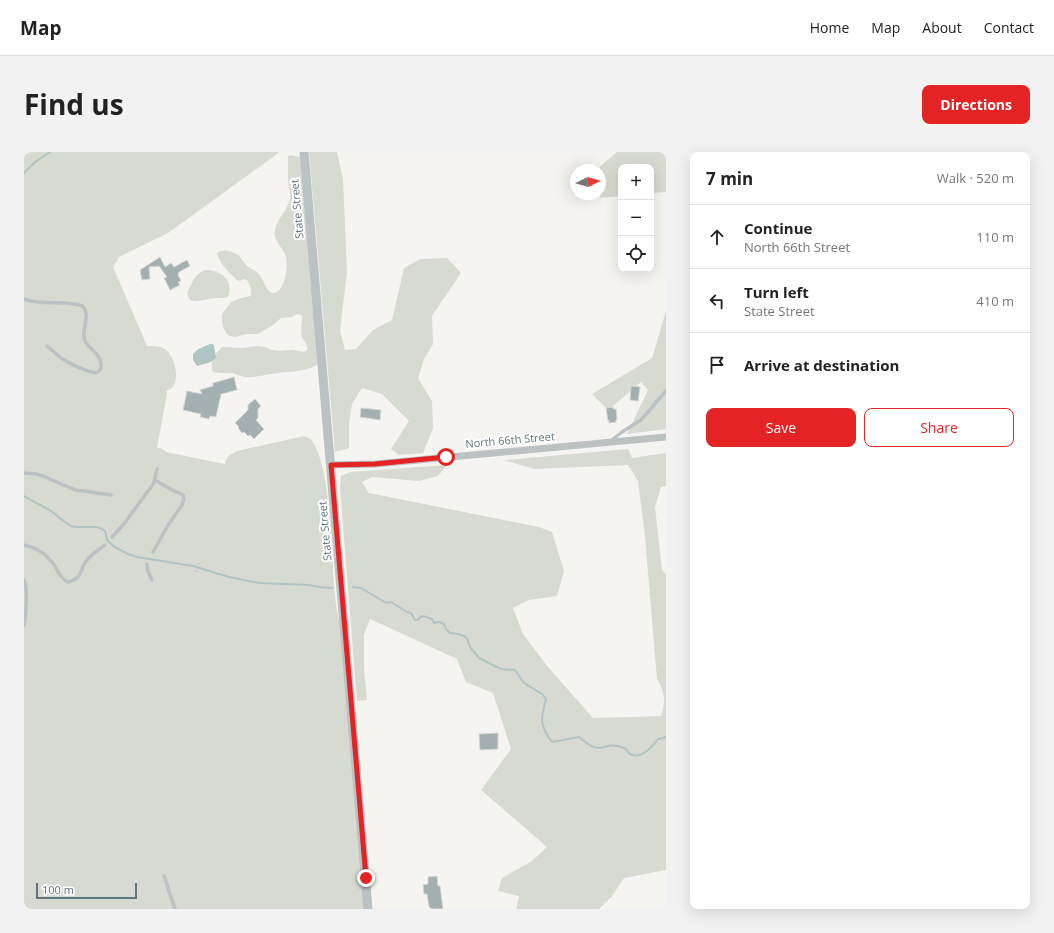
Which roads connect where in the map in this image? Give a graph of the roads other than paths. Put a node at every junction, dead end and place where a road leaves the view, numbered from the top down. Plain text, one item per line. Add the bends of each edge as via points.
1 (304, 152) edge
2 (24, 299) edge
3 (48, 346) dead end
4 (666, 391) edge
5 (666, 437) edge
6 (610, 442) junction
7 (331, 465) junction
8 (157, 469) dead end
9 (24, 472) edge
10 (155, 480) junction
11 (111, 495) dead end
12 (112, 537) dead end
13 (24, 545) edge
14 (105, 545) dead end
15 (153, 552) dead end
16 (147, 564) dead end
17 (24, 580) edge
18 (152, 580) dead end
19 (24, 625) edge
20 (164, 876) dead end
21 (175, 909) edge
22 (368, 909) edge

1 - 7 street, State Street
2 - 3 lane via 82,307 86,315 84,339 99,357 100,369 96,372 86,370 64,360
4 - 6 lane via 641,420
5 - 6 street, North 66th Street
6 - 7 street, North 66th Street via 375,464
7 - 22 street, State Street
8 - 10 lane
9 - 11 lane via 43,476 76,490
10 - 12 lane
10 - 15 lane via 182,494 184,499
13 - 14 lane via 38,550 48,558 68,582 80,576 87,560
16 - 18 lane
17 - 19 lane
20 - 21 lane

